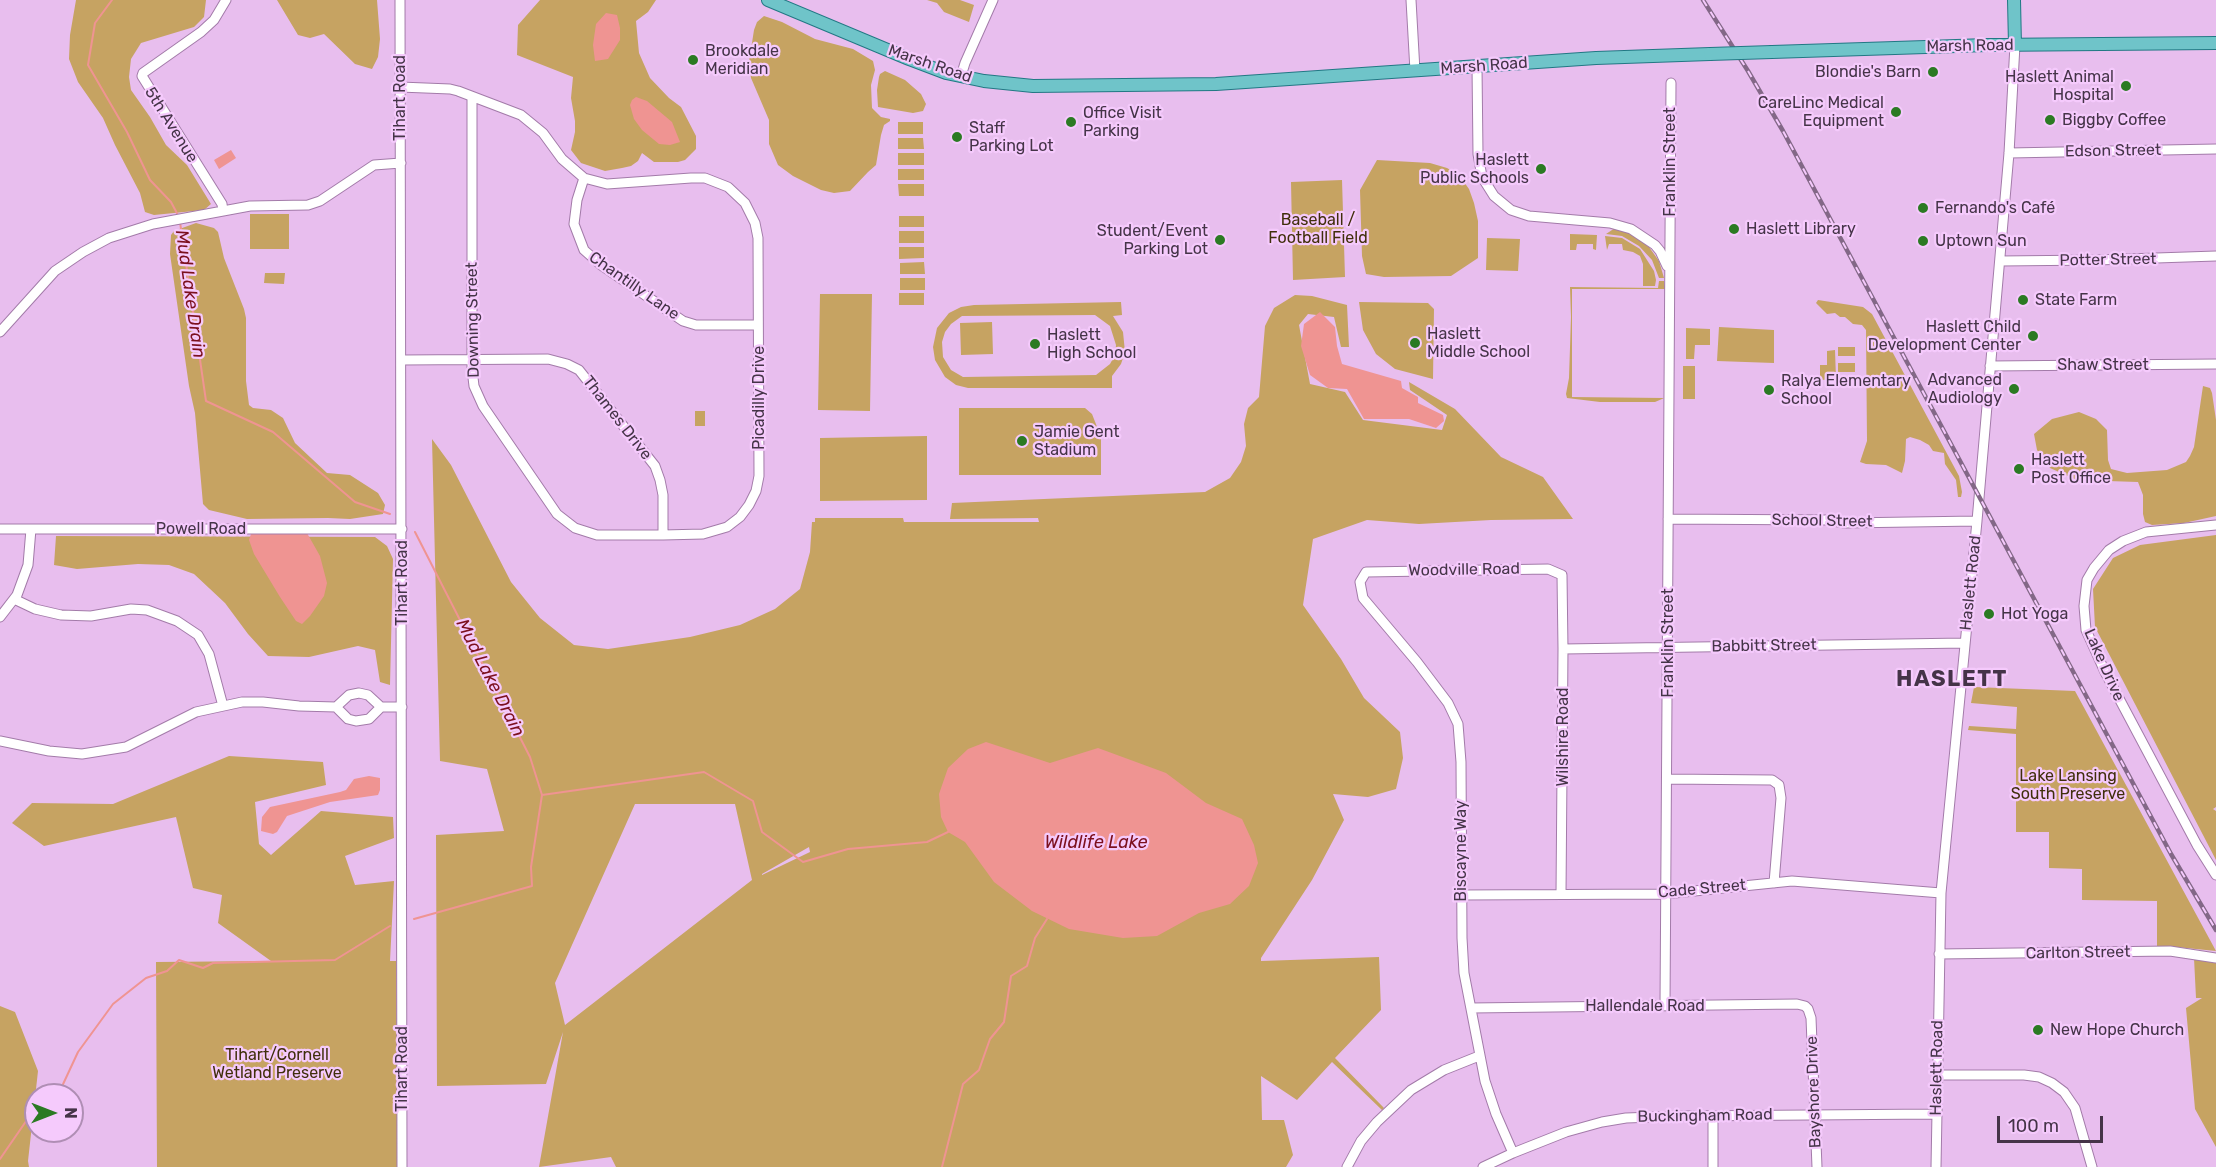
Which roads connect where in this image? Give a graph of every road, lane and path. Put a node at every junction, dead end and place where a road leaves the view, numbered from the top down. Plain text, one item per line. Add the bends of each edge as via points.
1 (226, 0) edge
2 (399, 0) edge
3 (768, 0) edge
4 (993, 0) edge
5 (1411, 0) edge
6 (2014, 0) edge
7 (2216, 43) edge
8 (2015, 45) junction
9 (1477, 67) junction
10 (1415, 71) junction
11 (961, 76) junction
12 (1671, 83) dead end
13 (400, 87) junction
14 (472, 97) junction
15 (2216, 149) edge
16 (2009, 153) junction
17 (401, 163) junction
18 (584, 178) junction
19 (224, 211) junction
20 (1648, 239) junction
21 (1670, 240) junction
22 (2216, 256) edge
23 (2000, 261) junction
24 (1669, 280) junction
25 (758, 326) junction
26 (0, 332) edge
27 (402, 360) junction
28 (472, 360) junction
29 (2216, 364) edge
30 (1990, 366) junction
31 (1668, 519) junction
32 (1977, 521) junction
33 (2216, 525) edge
34 (0, 529) edge
35 (31, 529) junction
36 (402, 529) junction
37 (663, 535) junction
38 (1362, 576) joint
39 (1562, 579) joint
40 (14, 599) junction
41 (0, 617) edge
42 (1965, 643) junction
43 (1668, 647) junction
44 (1563, 649) junction
45 (223, 706) junction
46 (336, 707) junction
47 (381, 707) junction
48 (402, 707) junction
49 (0, 741) edge
50 (1666, 780) junction
51 (2216, 875) edge
52 (1774, 883) junction
53 (1941, 893) junction
54 (1561, 894) junction
55 (1665, 894) junction
56 (1462, 895) junction
57 (1939, 954) junction
58 (2216, 958) edge
59 (1665, 1006) junction
60 (1471, 1008) junction
61 (1811, 1018) joint
62 (1479, 1056) junction
63 (1937, 1075) junction
64 (1814, 1114) junction
65 (1936, 1114) junction
66 (1713, 1116) junction
67 (1513, 1153) junction
68 (402, 1167) edge
69 (1347, 1167) edge
70 (1483, 1167) edge
71 (1713, 1167) edge
72 (1817, 1167) edge
73 (1936, 1167) edge
74 (2092, 1167) edge

1 - 19 street, 5th Avenue via 201,32 142,76
2 - 13 street, Tihart Road
3 - 11 main road, Marsh Road via 909,59
4 - 11 street
5 - 10 street
6 - 8 main road, Haslett Road
7 - 8 main road, Marsh Road
8 - 9 main road, Marsh Road, bridge via 1596,58
8 - 16 street, Haslett Road
9 - 10 main road, Marsh Road
9 - 20 street, Franklin Street via 1478,154 1482,177 1494,196 1511,210 1528,216 1610,223
10 - 11 main road, Marsh Road via 1147,86 1033,86
12 - 21 street, Franklin Street
13 - 14 street via 444,88
13 - 17 street, Tihart Road
14 - 18 street via 534,125
14 - 28 street, Downing Street
15 - 16 street, Edson Street
16 - 23 street, Haslett Road
17 - 19 street via 374,165 308,205 250,206
17 - 27 street, Tihart Road
18 - 25 street, Chantilly Lane via 574,225 584,250 601,265 683,321 710,326
18 - 25 street, Picadilly Drive via 607,184 697,177 721,184 741,197 758,238
19 - 26 street via 134,229 109,238 69,261 44,282
20 - 21 street, Franklin Street
20 - 24 street, Franklin Street via 1664,257
21 - 24 street, Franklin Street
22 - 23 street, Potter Street
23 - 30 street, Haslett Road
24 - 31 street, Franklin Street
25 - 37 street, Picadilly Drive via 759,476 753,498 740,517 719,530
27 - 28 street, Thames Drive
27 - 36 street, Tihart Road
28 - 37 street, Downing Street via 474,386 483,406 563,520 597,535
28 - 37 street, Thames Drive via 548,359 584,374 655,466 663,495
29 - 30 street, Shaw Street
30 - 32 street, Haslett Road
31 - 32 street, School Street
31 - 43 street, Franklin Street
32 - 42 street, Haslett Road
33 - 51 street, Lake Drive via 2146,532 2123,541 2094,568 2087,580 2084,606 2086,630 2104,672
34 - 35 street, Powell Road
35 - 36 street, Powell Road
35 - 40 street via 28,565
36 - 48 street, Tihart Road
38 - 39 street, Woodville Road via 1369,571 1548,569 1558,572
38 - 56 street, Biscayne Way via 1364,598 1442,694 1458,724
39 - 44 street, Wilshire Road
40 - 41 street
40 - 45 street via 61,615 91,616 130,609 147,610 177,621 198,635 209,654
42 - 43 street, Babbitt Street
42 - 53 street, Haslett Road
43 - 44 street, Babbitt Street
43 - 50 street, Franklin Street
44 - 54 street, Wilshire Road
45 - 46 street via 263,702
45 - 49 street via 196,712 126,747 106,751 49,751
46 - 47 street via 349,695 359,693 368,695
46 - 47 street via 348,719 357,721 369,719
47 - 48 street
48 - 68 street, Tihart Road
50 - 52 street via 1772,780 1779,785
50 - 55 street, Franklin Street
52 - 53 street, Cade Street via 1811,881
52 - 55 street, Cade Street
53 - 57 street, Haslett Road
54 - 55 street, Cade Street
54 - 56 street, Cade Street
55 - 59 street, Franklin Street
56 - 60 street, Biscayne Way via 1462,959
57 - 58 street, Carlton Street via 2170,951
57 - 63 street, Haslett Road
59 - 60 street, Hallendale Road
59 - 61 street, Hallendale Road via 1797,1004 1808,1009
60 - 62 street, Biscayne Way
61 - 64 street, Bayshore Drive
62 - 67 street, Biscayne Way via 1496,1114
62 - 69 street via 1444,1070 1411,1090 1361,1141
63 - 65 street, Haslett Road
63 - 74 street via 2024,1075 2052,1083 2075,1108
64 - 65 street, Buckingham Road
64 - 66 street, Buckingham Road
64 - 72 street, Bayshore Drive
65 - 73 street, Haslett Road
66 - 67 street, Buckingham Road via 1613,1120 1566,1132
66 - 71 street
67 - 70 street, Buckingham Road

